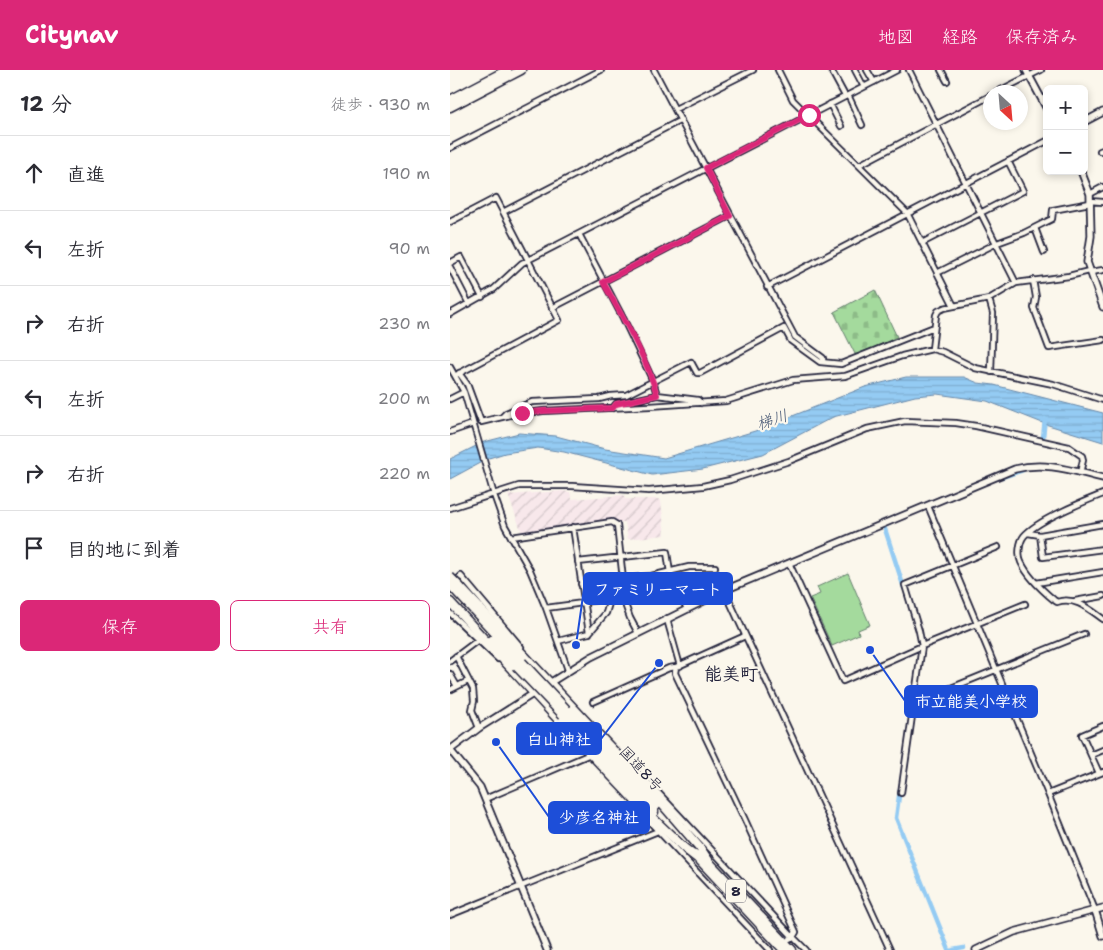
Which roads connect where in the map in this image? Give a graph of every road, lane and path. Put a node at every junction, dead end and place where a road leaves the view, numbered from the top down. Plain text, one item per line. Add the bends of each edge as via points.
1 (507, 70) edge
2 (520, 70) edge
3 (601, 70) edge
4 (654, 70) edge
5 (753, 70) edge
6 (778, 70) edge
7 (831, 70) edge
8 (855, 70) edge
9 (867, 70) edge
10 (897, 70) edge
11 (908, 70) edge
12 (941, 70) edge
13 (1041, 70) edge
14 (1028, 73) edge
15 (947, 81) dead end
16 (874, 82) junction
17 (1008, 85) edge
18 (864, 87) junction
19 (846, 96) junction
20 (450, 100) edge
21 (983, 100) edge
22 (1043, 101) edge
23 (830, 104) junction
24 (450, 107) edge
25 (675, 109) junction
26 (1102, 114) edge
27 (809, 115) junction
28 (681, 120) junction
29 (1088, 120) edge
30 (936, 124) junction
31 (862, 125) dead end
32 (841, 126) dead end
33 (1043, 143) edge
34 (450, 148) edge
35 (1008, 161) junction
36 (859, 165) junction
37 (706, 168) junction
38 (1082, 175) edge
39 (966, 182) junction
40 (1103, 187) edge
41 (1090, 194) junction
42 (1090, 202) junction
43 (1103, 202) edge
44 (503, 212) junction
45 (907, 213) junction
46 (982, 213) junction
47 (730, 216) junction
48 (450, 222) edge
49 (1035, 228) junction
50 (578, 234) junction
51 (922, 243) junction
52 (997, 243) junction
53 (1044, 252) dead end
54 (528, 260) junction
55 (450, 263) edge
56 (450, 267) edge
57 (1103, 270) edge
58 (1089, 271) junction
59 (937, 273) junction
60 (1033, 280) junction
61 (603, 282) junction
62 (1016, 283) junction
63 (767, 288) junction
64 (482, 297) junction
65 (989, 299) junction
66 (469, 304) junction
67 (450, 306) edge
68 (954, 306) junction
69 (1103, 307) edge
70 (552, 308) junction
71 (451, 313) edge
72 (934, 327) junction
73 (1103, 340) edge
74 (932, 349) junction
75 (823, 362) junction
76 (450, 367) edge
77 (991, 372) junction
78 (456, 374) junction
79 (653, 381) junction
80 (464, 392) junction
81 (657, 395) junction
82 (450, 399) edge
83 (1103, 400) edge
84 (701, 403) junction
85 (613, 408) junction
86 (502, 417) junction
87 (474, 426) junction
88 (450, 432) edge
89 (1080, 472) junction
90 (1103, 478) edge
91 (493, 493) junction
92 (1103, 494) edge
93 (928, 506) junction
94 (450, 508) edge
95 (1103, 524) edge
96 (573, 527) junction
97 (1028, 533) junction
98 (1040, 535) junction
99 (511, 536) junction
100 (998, 547) dead end
101 (1103, 549) edge
102 (621, 558) junction
103 (578, 562) junction
104 (789, 562) junction
105 (954, 566) junction
106 (714, 567) dead end
107 (1103, 572) edge
108 (670, 573) junction
109 (624, 578) junction
110 (1036, 583) junction
111 (581, 584) junction
112 (453, 586) edge
113 (724, 591) junction
114 (1103, 596) edge
115 (612, 598) junction
116 (1075, 601) junction
117 (450, 602) edge
118 (583, 602) junction
119 (1026, 604) dead end
120 (546, 608) junction
121 (687, 609) junction
122 (450, 612) edge
123 (668, 618) junction
124 (1103, 618) edge
125 (977, 623) junction
126 (588, 633) junction
127 (638, 633) junction
128 (1084, 634) dead end
129 (745, 636) junction
130 (478, 640) junction
131 (558, 641) junction
132 (922, 646) junction
133 (456, 656) junction
134 (450, 661) edge
135 (523, 663) junction
136 (678, 667) junction
137 (568, 670) junction
138 (996, 670) junction
139 (450, 674) edge
140 (518, 676) junction
141 (468, 680) junction
142 (550, 683) junction
143 (457, 686) junction
144 (450, 690) edge
145 (534, 694) junction
146 (565, 700) junction
147 (593, 702) dead end
148 (914, 703) junction
149 (563, 715) junction
150 (1103, 726) edge
151 (479, 728) junction
152 (450, 750) edge
153 (1103, 750) edge
154 (1091, 755) junction
155 (588, 756) junction
156 (1101, 772) edge
157 (901, 793) dead end
158 (1048, 794) junction
159 (485, 799) junction
160 (665, 824) junction
161 (678, 833) junction
162 (521, 886) junction
163 (1103, 908) edge
164 (1095, 910) junction
165 (450, 916) edge
166 (1103, 936) edge
167 (791, 938) junction
168 (770, 948) edge
169 (546, 950) edge
170 (784, 950) edge
171 (792, 950) edge
172 (806, 950) edge
173 (890, 950) edge
174 (976, 950) edge

1 - 20 highway
2 - 24 highway
3 - 34 street
4 - 25 street
5 - 25 street
6 - 27 street via 793,100
7 - 19 street
8 - 18 street
9 - 16 street
10 - 16 street
11 - 30 street
12 - 15 street
13 - 14 street
14 - 17 street
14 - 22 street
16 - 18 street
18 - 19 street
19 - 23 street
19 - 31 street
21 - 30 street
23 - 27 street
23 - 32 street
25 - 28 street
26 - 29 street
27 - 36 street
27 - 37 street
28 - 37 street
28 - 44 street
30 - 36 street
30 - 39 street
33 - 35 street
35 - 39 street
35 - 46 street via 1023,191
36 - 45 street
37 - 47 street
37 - 50 street
38 - 41 street
39 - 45 street
39 - 46 street
40 - 41 street
41 - 42 street
42 - 43 street
42 - 49 street via 1053,210 1052,219
42 - 58 street
44 - 48 street via 496,198
44 - 54 street
45 - 51 street
45 - 63 street
46 - 51 street
46 - 52 street
47 - 61 street
47 - 63 street
49 - 52 street
49 - 53 street
50 - 54 street
50 - 61 street
51 - 59 street
52 - 59 street
52 - 62 street
54 - 64 street
54 - 70 street
55 - 64 street via 461,258
56 - 66 street
57 - 58 street
58 - 60 street
58 - 69 street
59 - 68 street
60 - 62 street
60 - 73 street via 1034,308 1049,348
61 - 70 street
61 - 79 street
62 - 65 street
63 - 75 street via 795,337 823,358
64 - 66 street
65 - 68 street
65 - 77 street via 993,313
66 - 71 street
67 - 71 street
68 - 72 street via 938,311
70 - 78 street via 559,320
72 - 74 street
72 - 75 street via 841,364
74 - 77 street
74 - 84 street via 845,376 793,380 726,401
75 - 79 street via 791,341 784,328 700,373 691,362
76 - 78 street
77 - 83 street via 1052,384
78 - 80 street
78 - 86 street via 467,384 481,422
79 - 81 street
79 - 86 street via 626,395 532,402
80 - 82 street
80 - 87 street
81 - 84 street
81 - 85 street via 616,404
84 - 85 street
85 - 86 street via 543,411
87 - 88 street
87 - 91 street
89 - 90 street
89 - 91 street via 1084,460 1069,447 956,422 905,421 867,429 789,462 703,486 649,490 519,486
89 - 93 street via 1030,465
91 - 94 street
91 - 99 street
92 - 97 street via 1077,504
93 - 104 street
93 - 105 street
95 - 98 street
96 - 99 street
96 - 102 street via 612,522 617,525
96 - 103 street
97 - 98 street
97 - 110 street via 1020,545 1020,562
98 - 101 street via 1043,557
99 - 120 street
100 - 105 street
102 - 103 street
102 - 108 street via 667,552
102 - 109 street
103 - 111 street
104 - 113 street
104 - 132 street via 843,681
105 - 125 street
105 - 132 street via 905,585
106 - 108 street
107 - 110 street
108 - 109 street
108 - 121 street
109 - 111 street
109 - 115 street
109 - 127 street via 626,607
110 - 116 street via 1057,602
111 - 118 street
112 - 135 highway, 国道8号 / 8
112 - 135 highway
113 - 121 street
113 - 129 street
114 - 116 street
115 - 118 street
115 - 126 street via 606,613
116 - 124 street
117 - 140 highway
118 - 120 street
118 - 126 street
119 - 125 street
120 - 131 street
121 - 123 street
122 - 130 street
123 - 127 street
123 - 136 street
125 - 132 street
125 - 138 street
126 - 131 street
127 - 137 street
128 - 138 street
129 - 136 street
129 - 173 street
130 - 133 street
130 - 140 street
131 - 137 street
132 - 148 street
133 - 134 street
133 - 141 street
135 - 142 highway
135 - 149 highway, 国道8号 / 8, bridge
136 - 147 street via 669,668
136 - 167 street via 675,673 796,932
137 - 142 street
138 - 148 street
138 - 158 street
139 - 143 street
140 - 145 highway
141 - 143 street
141 - 151 street via 473,689 472,710
142 - 145 street
142 - 146 highway
143 - 144 street
145 - 149 highway
145 - 151 street
146 - 160 highway via 642,782
146 - 167 street via 582,712
148 - 157 street
149 - 155 street via 558,723
149 - 160 highway, 国道8号 / 8
150 - 154 street via 1082,735
151 - 152 street
152 - 159 street via 480,787
153 - 154 street
154 - 156 street
155 - 159 street
155 - 160 street
156 - 158 street
158 - 164 street
159 - 162 street
160 - 161 highway, 国道8号 / 8
160 - 162 street
160 - 168 street via 725,900
161 - 170 highway, 国道8号 / 8 via 697,858
161 - 171 highway, 8 via 700,848 710,863
162 - 165 street
162 - 169 street
163 - 164 street
164 - 166 street
164 - 174 street via 1014,932
167 - 172 street

